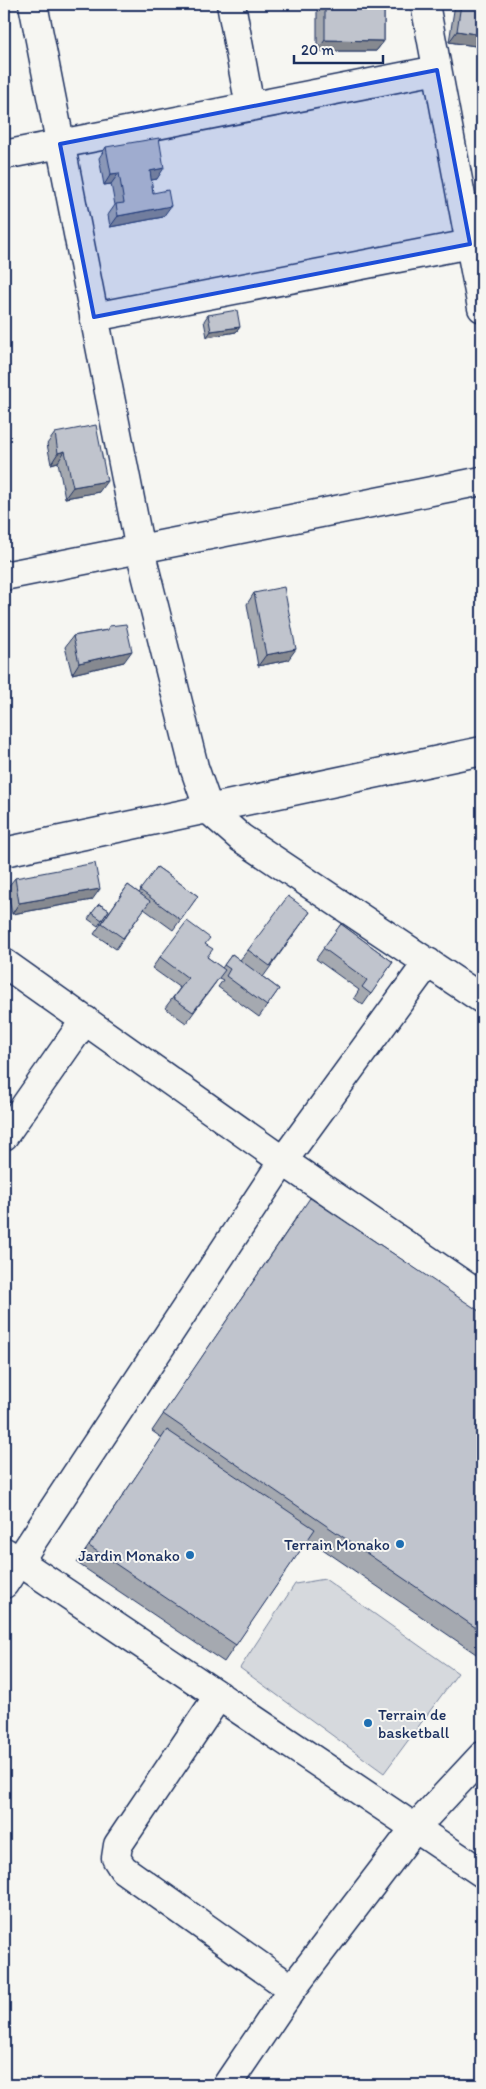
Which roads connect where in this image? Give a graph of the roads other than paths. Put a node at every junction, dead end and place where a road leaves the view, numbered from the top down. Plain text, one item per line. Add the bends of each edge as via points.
1 (33, 4) edge
2 (231, 4) edge
3 (425, 4) edge
4 (437, 70) junction
5 (250, 106) junction
6 (60, 144) junction
7 (4, 155) edge
8 (470, 244) junction
9 (482, 308) edge
10 (94, 317) junction
11 (482, 481) edge
12 (140, 550) junction
13 (4, 576) edge
14 (482, 751) edge
15 (209, 810) junction
16 (4, 852) edge
17 (428, 962) junction
18 (4, 963) edge
19 (482, 999) edge
20 (86, 1020) junction
21 (4, 1136) edge
22 (283, 1161) junction
23 (482, 1297) edge
24 (12, 1556) edge
25 (4, 1584) edge
26 (218, 1695) junction
27 (482, 1756) edge
28 (415, 1828) junction
29 (482, 1874) edge
30 (292, 1989) junction
31 (227, 2085) edge

1 - 6 street
2 - 5 street
3 - 4 street
4 - 5 street
4 - 8 street
5 - 6 street
6 - 7 street
6 - 10 street
8 - 9 street
8 - 10 street
10 - 12 street
11 - 12 street
12 - 13 street
12 - 15 street via 194,767
14 - 15 street
15 - 16 street
15 - 17 street via 241,838
17 - 19 street
17 - 22 street
18 - 20 street
20 - 21 street
20 - 22 street
22 - 23 street
22 - 24 street
24 - 25 street
24 - 26 street
26 - 28 street
26 - 30 street via 118,1844 116,1858 124,1869
27 - 28 street
28 - 29 street
28 - 30 street
30 - 31 street

